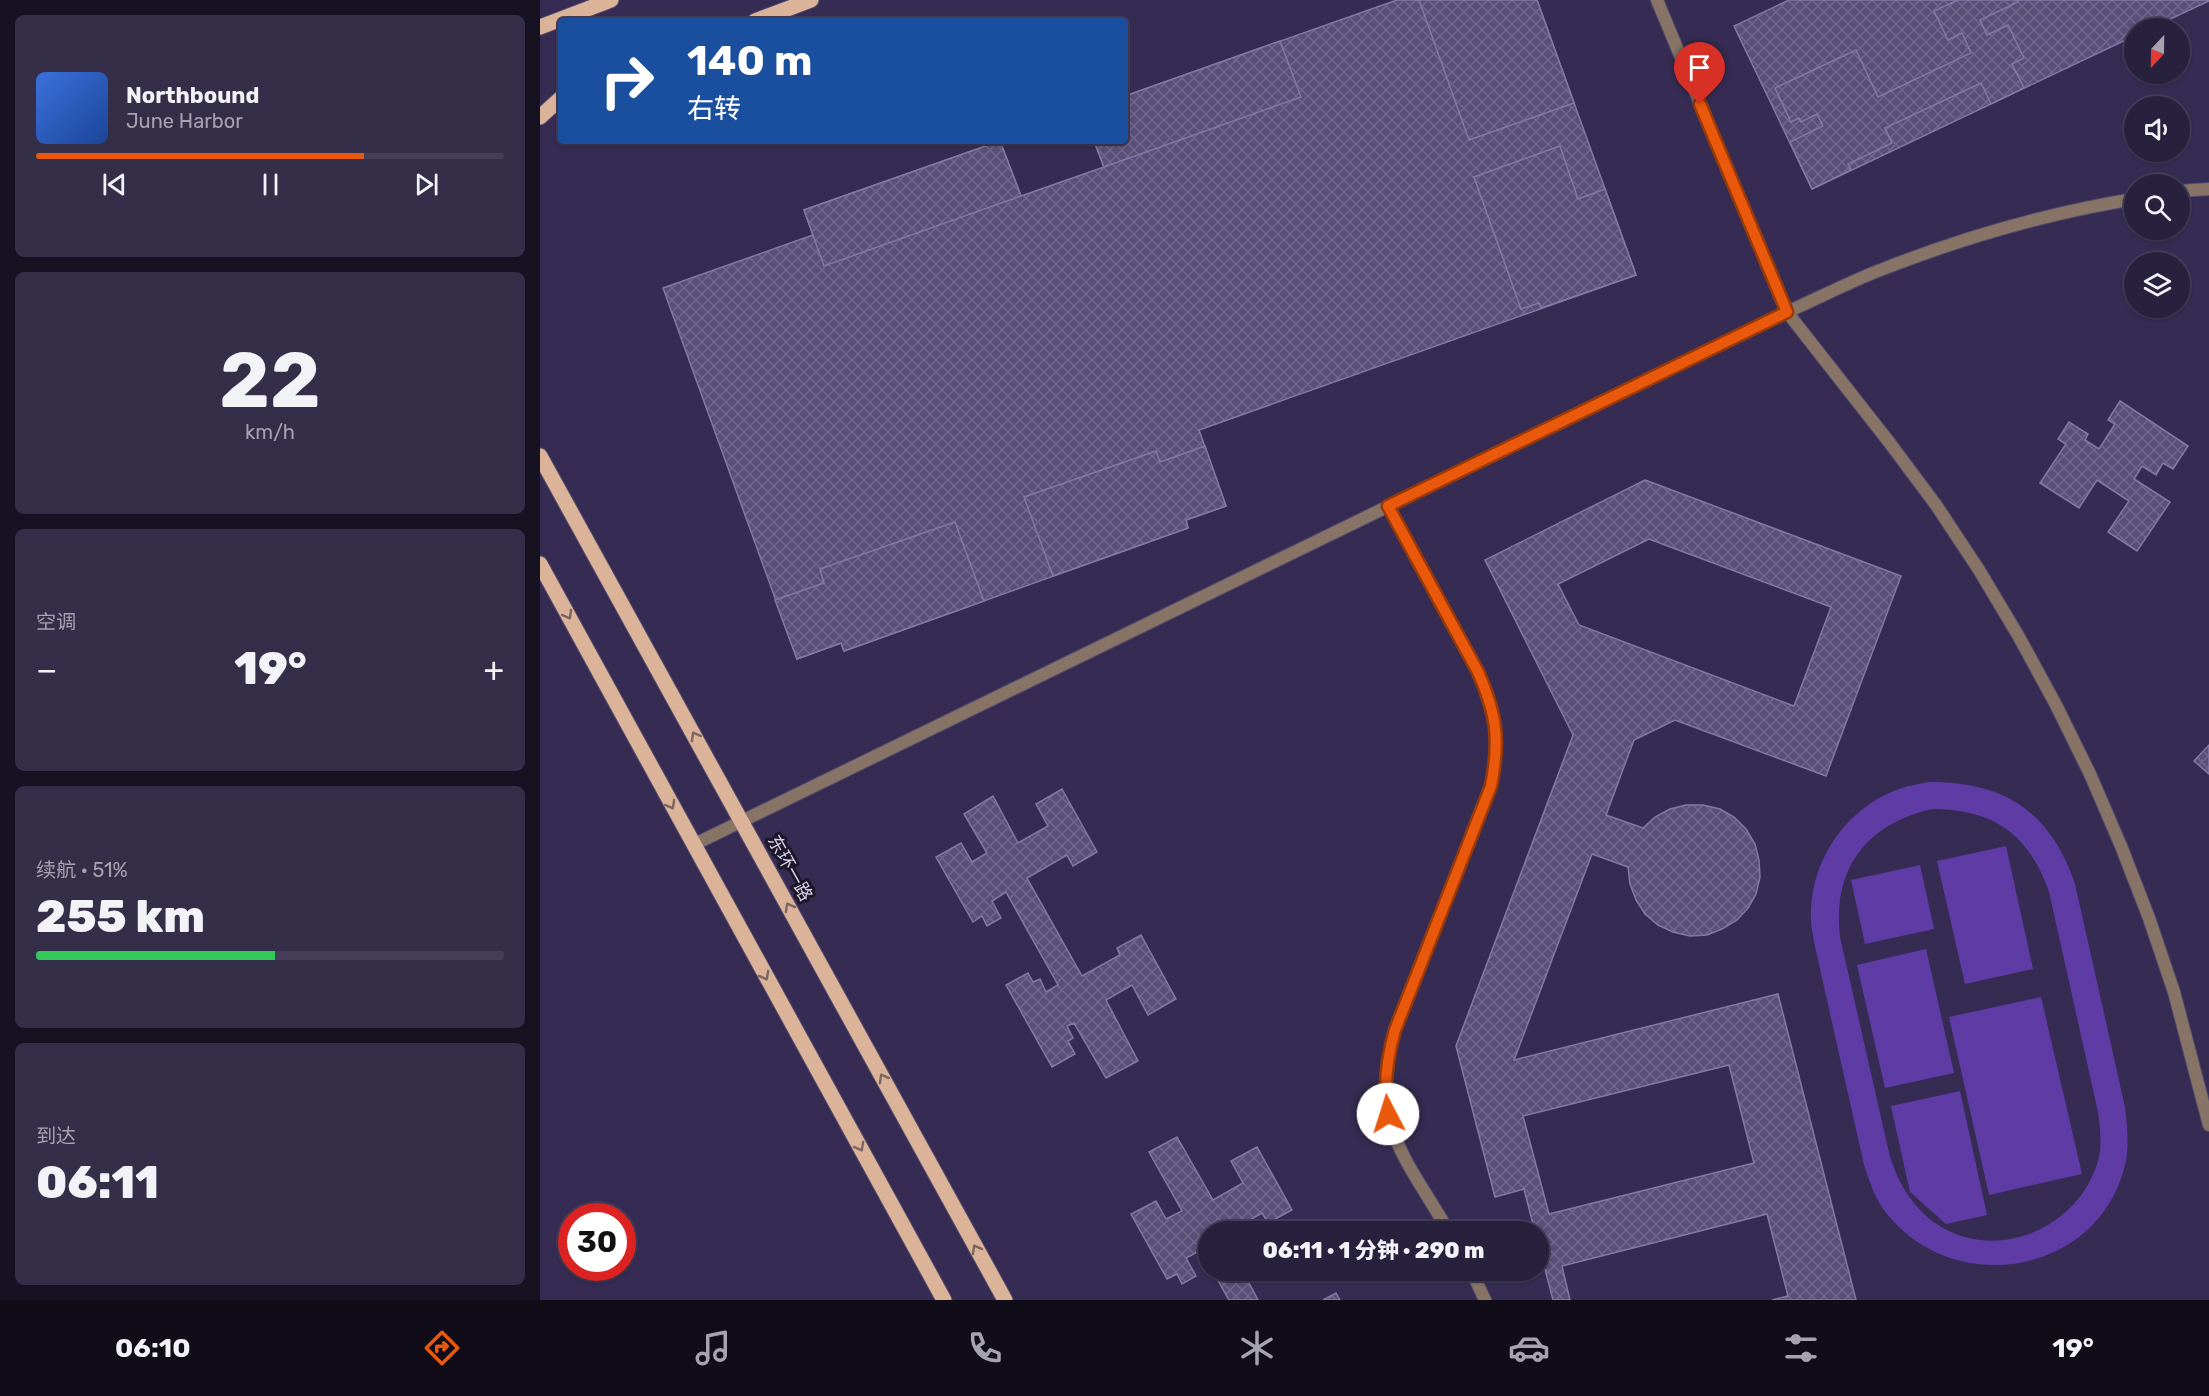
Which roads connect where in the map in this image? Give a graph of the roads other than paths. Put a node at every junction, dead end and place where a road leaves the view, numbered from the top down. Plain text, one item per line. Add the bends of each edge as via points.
1 (611, 0) edge
2 (811, 0) edge
3 (1657, 0) edge
4 (564, 18) edge
5 (763, 18) edge
6 (558, 20) edge
7 (540, 27) edge
8 (558, 94) edge
9 (540, 101) edge
10 (558, 101) edge
11 (540, 117) edge
12 (2209, 189) edge
13 (2190, 190) edge
14 (2124, 201) edge
15 (1787, 312) junction
16 (540, 456) edge
17 (1388, 506) junction
18 (540, 564) edge
19 (741, 820) junction
20 (693, 845) junction
21 (2209, 1125) edge
22 (1442, 1221) edge
23 (1476, 1281) edge
24 (945, 1300) edge
25 (1005, 1300) edge
26 (1485, 1300) edge

1 - 4 main road
2 - 5 main road
3 - 15 street
6 - 7 main road
8 - 9 main road
10 - 11 main road
12 - 13 street
14 - 15 street via 2078,208 1978,234 1881,269
15 - 17 street
15 - 21 street via 1936,505 2002,608 2056,705 2095,785 2149,918 2177,1003
19 -> 16 main road, 东环一路
17 - 19 street
17 - 22 street via 1478,672 1490,699 1496,728 1497,757 1491,786 1395,1030 1386,1078 1386,1102 1399,1149
18 -> 20 main road
19 - 20 street
25 -> 19 main road, 东环一路
20 -> 24 main road
23 - 26 street

